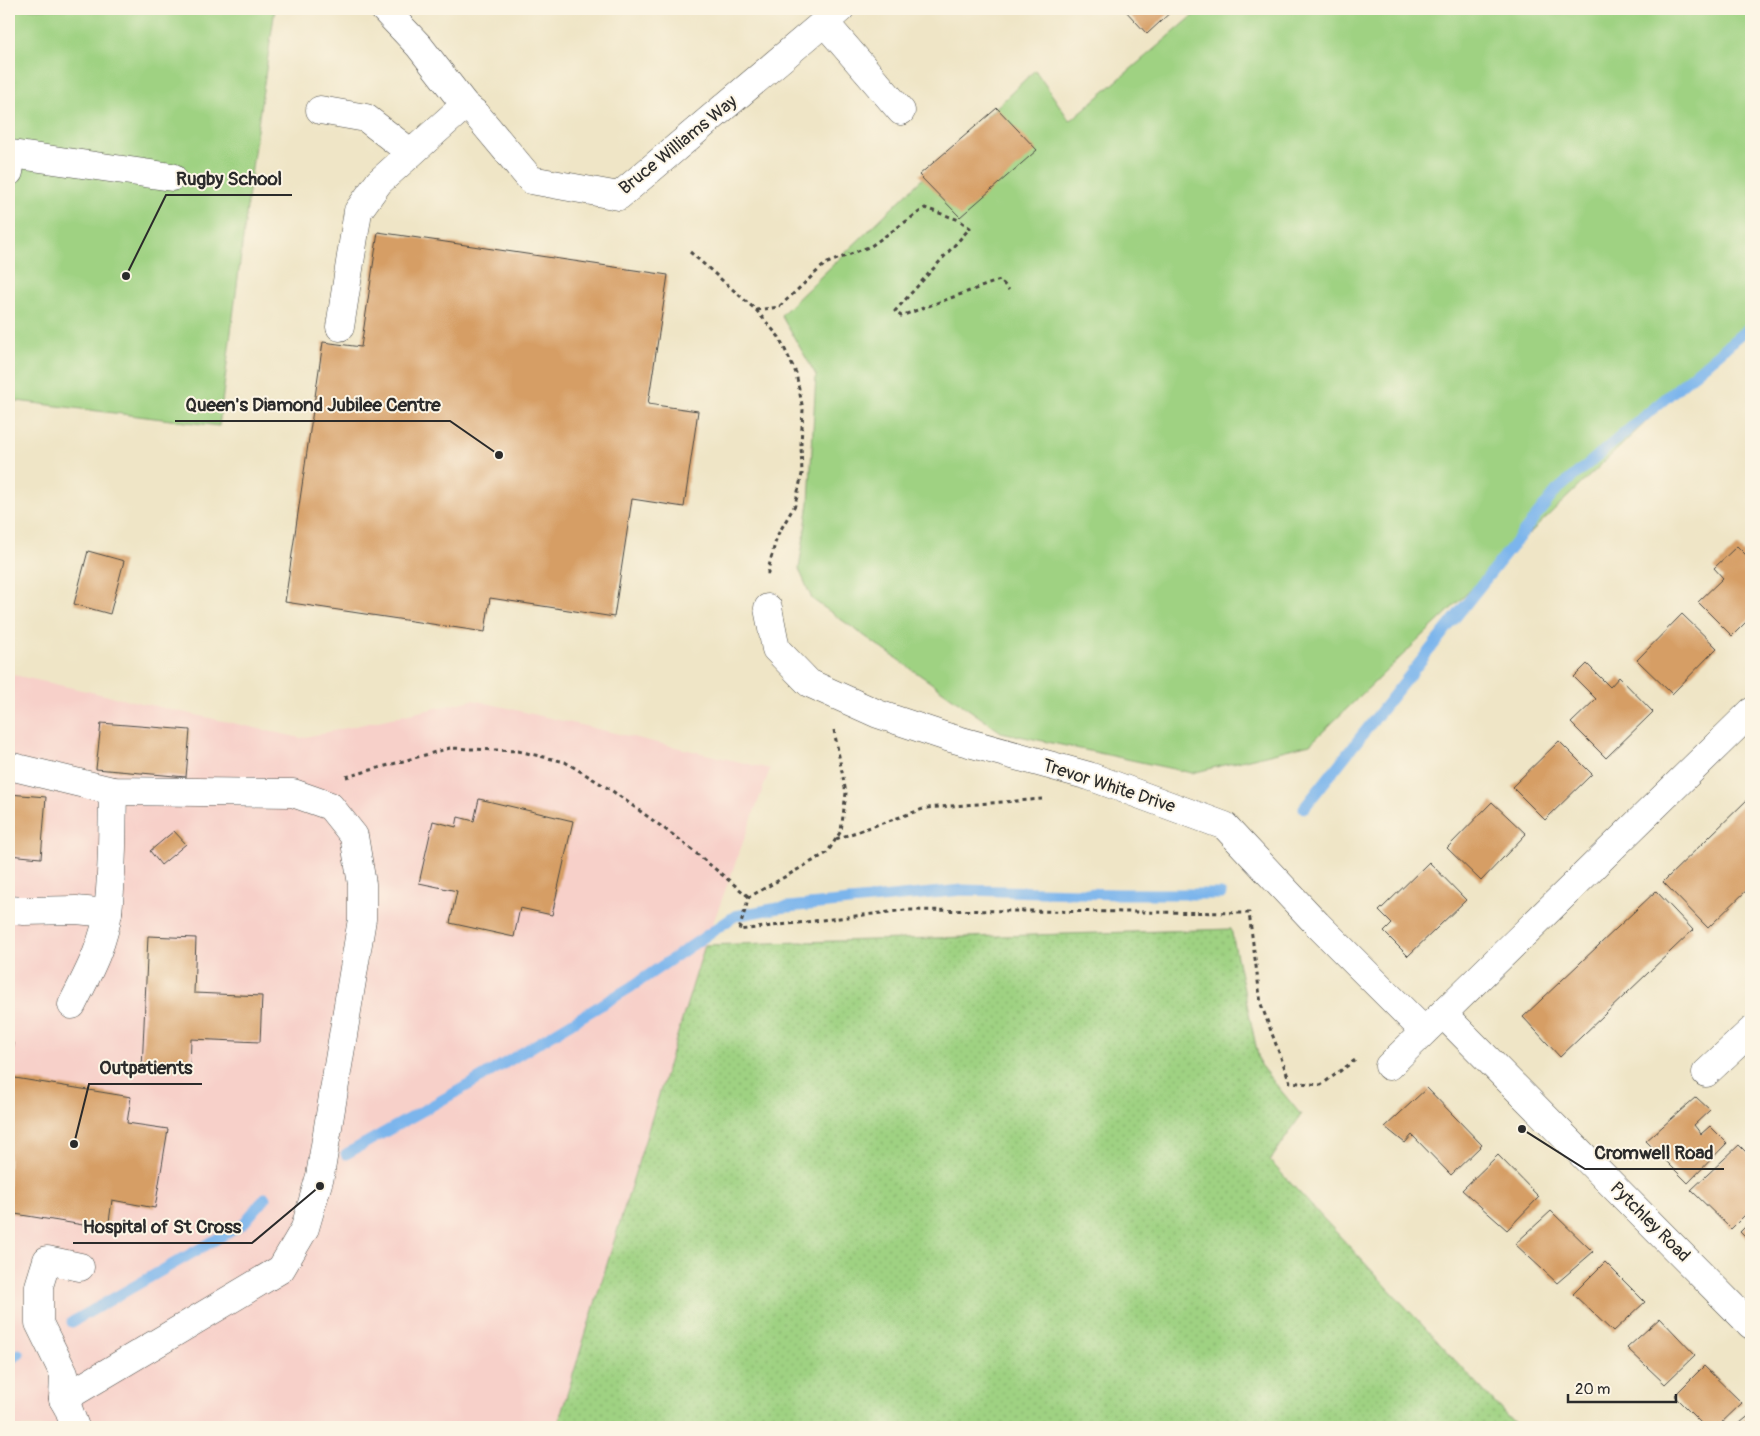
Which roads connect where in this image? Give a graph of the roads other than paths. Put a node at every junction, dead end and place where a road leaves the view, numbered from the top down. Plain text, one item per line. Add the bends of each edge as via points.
1 (384, 9) edge
2 (833, 16) edge
3 (465, 105) junction
4 (320, 110) dead end
5 (902, 111) dead end
6 (411, 153) junction
7 (9, 172) edge
8 (172, 177) dead end
9 (340, 328) dead end
10 (768, 608) road end
11 (1751, 712) edge
12 (9, 766) edge
13 (113, 792) junction
14 (9, 910) edge
15 (108, 913) junction
16 (72, 1005) dead end
17 (1433, 1022) junction
18 (1751, 1031) edge
19 (1388, 1066) road end
20 (1706, 1073) dead end
21 (80, 1268) dead end
22 (1751, 1325) edge
23 (62, 1399) junction
24 (75, 1427) edge

1 - 3 street, Bruce Williams Way via 419,46
2 - 3 street, Bruce Williams Way via 618,196 531,180
2 - 5 street
3 - 6 street
4 - 6 street via 366,118
6 - 9 street via 379,182 358,211
7 - 8 street via 12,154
10 - 17 street, Trevor White Drive via 776,649 810,683 878,714 947,737 1089,776 1225,826 1317,924
11 - 17 street
12 - 13 street
13 - 15 street
13 - 23 street via 293,793 330,806 354,836 362,884 362,919 322,1166 305,1228 281,1269
14 - 15 street
15 - 16 street via 94,962
17 - 19 street
17 - 22 street, Pytchley Road
18 - 20 street
21 - 23 street via 47,1260 40,1286 40,1323 64,1374
23 - 24 street

